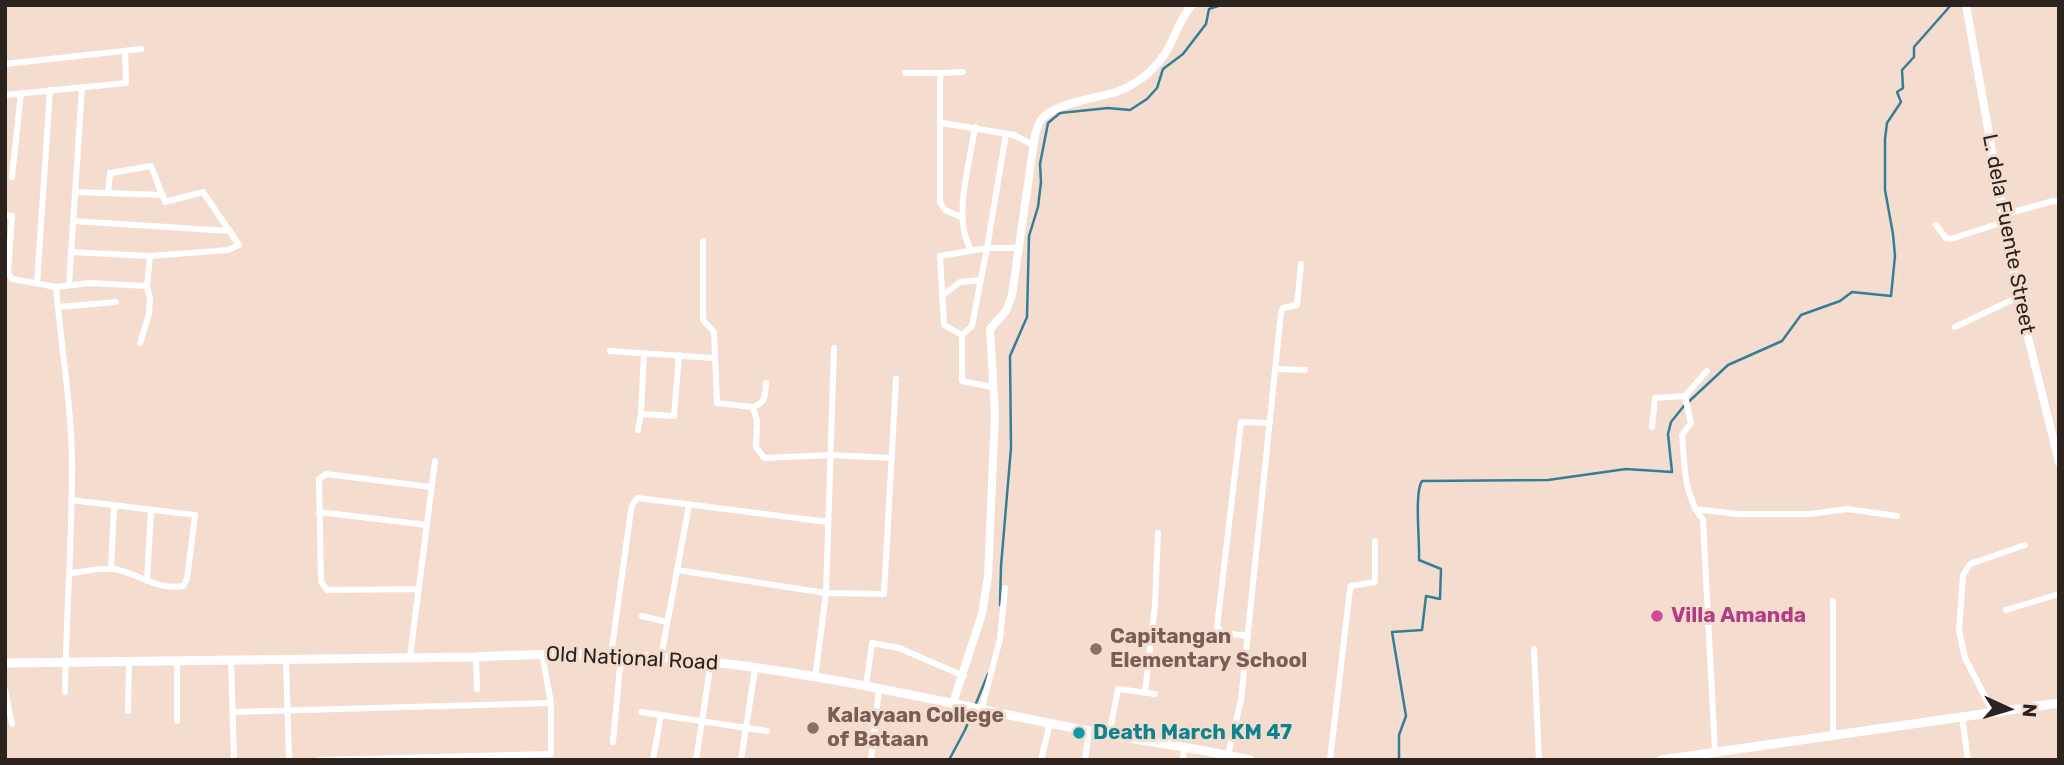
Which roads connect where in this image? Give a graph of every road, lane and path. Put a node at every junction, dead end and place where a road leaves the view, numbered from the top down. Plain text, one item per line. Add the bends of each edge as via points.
1 (1192, 5) edge
2 (1966, 5) edge
3 (141, 49) dead end
4 (125, 51) junction
5 (5, 64) edge
6 (964, 72) dead end
7 (905, 73) dead end
8 (941, 73) junction
9 (82, 87) junction
10 (50, 90) junction
11 (20, 93) junction
12 (5, 95) edge
13 (942, 122) junction
14 (975, 127) junction
15 (1006, 134) junction
16 (1033, 145) junction
17 (12, 177) dead end
18 (75, 192) junction
19 (108, 193) junction
20 (163, 195) junction
21 (2059, 202) edge
22 (5, 215) edge
23 (961, 217) junction
24 (2003, 219) junction
25 (73, 221) junction
26 (1936, 225) dead end
27 (230, 231) junction
28 (703, 241) dead end
29 (8, 244) edge
30 (988, 248) junction
31 (1018, 248) junction
32 (971, 250) junction
33 (71, 252) junction
34 (150, 256) junction
35 (1301, 264) dead end
36 (981, 280) junction
37 (37, 283) junction
38 (69, 284) junction
39 (147, 286) junction
40 (56, 287) junction
41 (942, 296) junction
42 (2018, 297) junction
43 (116, 302) dead end
44 (58, 307) junction
45 (1955, 327) dead end
46 (962, 335) junction
47 (139, 343) dead end
48 (834, 348) dead end
49 (610, 351) dead end
50 (643, 353) junction
51 (679, 355) junction
52 (713, 358) junction
53 (1276, 369) junction
54 (1305, 370) dead end
55 (1707, 371) dead end
56 (896, 379) dead end
57 (766, 383) dead end
58 (992, 387) junction
59 (1685, 396) junction
60 (753, 407) junction
61 (642, 414) junction
62 (1270, 423) junction
63 (1652, 427) dead end
64 (2055, 427) edge
65 (638, 430) dead end
66 (831, 455) junction
67 (892, 458) junction
68 (435, 461) dead end
69 (2059, 462) edge
70 (431, 486) junction
71 (71, 500) junction
72 (689, 505) junction
73 (114, 506) junction
74 (1695, 509) junction
75 (151, 510) junction
76 (319, 512) junction
77 (1898, 516) dead end
78 (828, 522) junction
79 (427, 525) junction
80 (1158, 533) dead end
81 (1375, 541) dead end
82 (2025, 545) dead end
83 (111, 569) junction
84 (677, 570) junction
85 (69, 573) junction
86 (147, 581) junction
87 (1005, 588) dead end
88 (419, 589) junction
89 (826, 593) junction
90 (2059, 594) edge
91 (1833, 601) dead end
92 (2006, 610) dead end
93 (642, 616) dead end
94 (667, 622) junction
95 (1248, 636) junction
96 (1534, 649) dead end
97 (542, 653) junction
98 (616, 655) junction
99 (410, 657) junction
100 (476, 657) junction
101 (661, 657) junction
102 (286, 659) junction
103 (231, 660) junction
104 (177, 661) junction
105 (65, 662) junction
106 (129, 662) junction
107 (5, 663) edge
108 (711, 663) junction
109 (755, 669) junction
110 (964, 676) junction
111 (815, 678) junction
112 (866, 686) junction
113 (477, 689) dead end
114 (880, 689) junction
115 (5, 690) edge
116 (65, 692) dead end
117 (1145, 692) junction
118 (1155, 694) dead end
119 (953, 703) junction
120 (2059, 703) edge
121 (551, 704) junction
122 (975, 707) junction
123 (287, 710) junction
124 (128, 711) dead end
125 (233, 712) junction
126 (641, 712) dead end
127 (1993, 712) junction
128 (661, 715) junction
129 (1962, 717) junction
130 (702, 721) junction
131 (177, 722) dead end
132 (1049, 723) junction
133 (12, 724) dead end
134 (746, 728) junction
135 (767, 731) dead end
136 (1089, 731) junction
137 (1110, 735) junction
138 (1833, 735) junction
139 (613, 742) dead end
140 (1184, 747) junction
141 (1715, 752) junction
142 (1228, 755) junction
143 (551, 757) edge
144 (234, 760) edge
145 (289, 760) edge
146 (318, 760) edge
147 (653, 760) edge
148 (696, 760) edge
149 (741, 760) edge
150 (871, 760) edge
151 (1041, 760) edge
152 (1085, 760) edge
153 (1183, 760) edge
154 (1250, 760) edge
155 (1330, 760) edge
156 (1539, 760) edge
157 (1661, 760) edge
158 (1968, 760) edge

1 - 16 street via 1149,74 1103,97 1052,110 1042,119
2 - 24 street, L. dela Fuente Street
3 - 4 street
4 - 5 street
4 - 9 street via 126,83
6 - 8 street
7 - 8 street
8 - 13 street
9 - 10 street
9 - 18 street
10 - 11 street
10 - 37 street
11 - 12 street
11 - 17 street
13 - 14 street
13 - 23 street via 940,202 945,210
14 - 15 street
14 - 23 street
15 - 16 street
15 - 30 street
16 - 31 street
18 - 19 street
18 - 25 street
19 - 20 street
19 - 20 street via 110,173 151,166
20 - 27 street via 166,202 203,191
21 - 24 street
22 - 29 street via 12,216
23 - 32 street
24 - 26 street via 1951,239
24 - 42 street, L. dela Fuente Street
25 - 27 street
25 - 33 street
27 - 34 street via 239,244 228,250
28 - 52 street via 703,320 714,332
29 - 37 street via 12,279
30 - 31 street
30 - 32 street
30 - 36 street
31 - 58 street via 1012,295 1006,311 990,329
32 - 41 street via 940,256
33 - 34 street
33 - 38 street
34 - 39 street
35 - 53 street via 1297,305 1281,312
36 - 41 street via 960,282
36 - 46 street via 972,326
37 - 40 street
38 - 39 street
38 - 40 street
39 - 47 street via 149,314
40 - 44 street
41 - 46 street via 944,325
42 - 45 street
42 - 64 street, L. dela Fuente Street
43 - 44 street
44 - 71 street via 69,395
46 - 58 street via 962,381
48 - 66 street
49 - 50 street
50 - 51 street
50 - 61 street
51 - 52 street
51 - 61 street via 675,414
52 - 60 street via 717,403
53 - 54 street
53 - 62 street
55 - 59 street
56 - 67 street
57 - 60 street via 764,400
58 - 110 street via 995,414 988,576
59 - 63 street via 1655,398
59 - 74 street via 1691,423 1682,435 1688,492
60 - 66 street via 756,447 764,458
61 - 65 street
62 - 95 street
62 - 95 street via 1244,421 1239,427 1224,559 1217,627 1223,633
64 - 69 street, L. dela Fuente Street
66 - 67 street
66 - 78 street
67 - 89 street via 884,594
68 - 70 street
70 - 76 street via 326,474 319,479
70 - 79 street
71 - 73 street
71 - 85 street
72 - 78 street
72 - 84 street
72 - 98 street via 638,498 633,503
73 - 75 street
73 - 83 street
74 - 77 street via 1810,514 1847,509
74 - 141 street via 1703,520
75 - 86 street
75 - 86 street via 195,516 183,586
76 - 79 street
76 - 88 street via 321,582 327,590
78 - 89 street
79 - 88 street
80 - 117 street
81 - 155 street via 1375,582 1350,589
82 - 127 street via 1970,564 1963,575 1959,630 1965,659
83 - 85 street
83 - 86 street
84 - 89 street
84 - 94 street
85 - 105 street
87 - 122 street via 1000,639
88 - 99 street
89 - 111 street
90 - 92 street
91 - 138 street
93 - 94 street
94 - 101 street
95 - 142 street via 1241,700
96 - 156 street
97 - 98 main road, Old National Road
97 - 100 main road, Old National Road
97 - 121 street
98 - 101 main road, Old National Road
98 - 139 street
99 - 100 main road, Old National Road
99 - 102 main road, Old National Road
100 - 113 street
101 - 108 main road, Old National Road
102 - 103 main road, Old National Road
102 - 123 street
103 - 104 main road, Old National Road
103 - 125 street
104 - 106 main road, Old National Road
104 - 131 street
105 - 106 main road, Old National Road
105 - 107 main road, Old National Road
105 - 116 street
106 - 124 street
108 - 109 main road, Old National Road
108 - 130 street
109 - 111 main road, Old National Road
109 - 134 street
110 - 112 street via 899,648 872,643
110 - 119 street
111 - 112 main road, Old National Road
112 - 114 main road, Old National Road
114 - 119 main road, Old National Road
114 - 150 street
115 - 133 street
117 - 118 street
117 - 137 street via 1118,689
119 - 122 main road, Old National Road
120 - 127 main road
121 - 123 street
121 - 143 street
122 - 132 main road, Old National Road
123 - 125 street
123 - 145 street
125 - 144 street
126 - 128 street
127 - 129 main road
128 - 130 street
128 - 147 street
129 - 138 main road
129 - 158 street
130 - 134 street
130 - 148 street
132 - 136 main road, Old National Road
132 - 151 street
134 - 135 street
134 - 149 street
136 - 137 main road, Old National Road
136 - 152 street
137 - 140 main road, Old National Road
138 - 141 main road
140 - 142 main road, Old National Road
140 - 153 street
141 - 157 main road
142 - 154 main road, Old National Road
143 - 146 street

